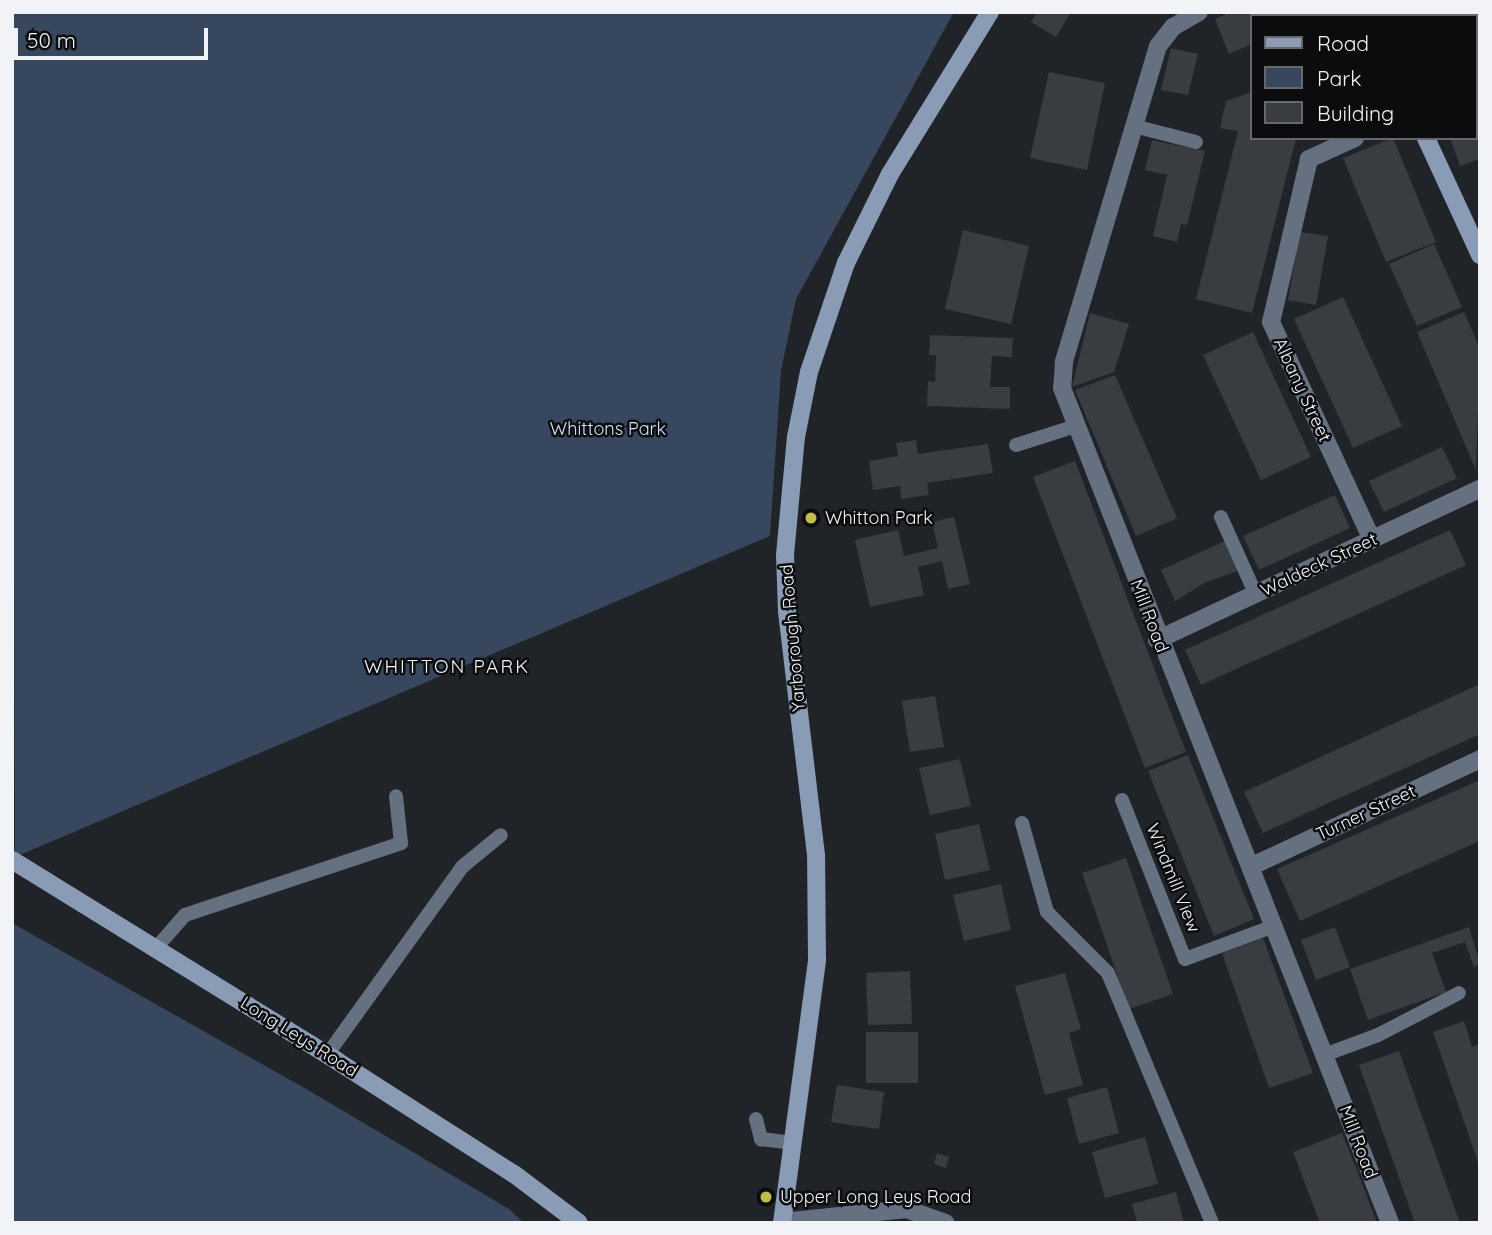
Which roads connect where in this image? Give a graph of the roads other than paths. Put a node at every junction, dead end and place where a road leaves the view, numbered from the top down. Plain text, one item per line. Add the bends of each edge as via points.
1 (990, 12) edge
2 (1199, 12) edge
3 (1134, 126) junction
4 (1351, 140) edge
5 (1427, 140) edge
6 (1196, 142) dead end
7 (1480, 256) edge
8 (1076, 426) junction
9 (1016, 445) dead end
10 (1480, 489) edge
11 (1221, 517) dead end
12 (1372, 540) junction
13 (1256, 595) junction
14 (1157, 640) junction
15 (1480, 759) edge
16 (396, 796) dead end
17 (1122, 800) dead end
18 (1022, 823) dead end
19 (501, 835) dead end
20 (12, 860) edge
21 (1252, 866) junction
22 (1274, 926) junction
23 (156, 948) junction
24 (1459, 993) dead end
25 (327, 1055) junction
26 (1324, 1055) junction
27 (756, 1119) dead end
28 (794, 1143) junction
29 (782, 1222) edge
30 (579, 1223) edge
31 (946, 1223) edge
32 (1212, 1223) edge
33 (1390, 1223) edge

1 - 28 main road, Yarborough Road via 890,174 846,263 809,372 796,437 786,542 787,611 816,855 817,960
2 - 3 street, Mill Road via 1173,27 1158,46
3 - 6 lane
3 - 8 street, Mill Road via 1064,362 1062,388
4 - 12 street, Albany Street via 1309,159 1271,322
5 - 7 main road
8 - 9 lane
8 - 14 street, Mill Road
10 - 12 street, Waldeck Street
11 - 13 lane
12 - 13 street, Waldeck Street
13 - 14 street, Waldeck Street
14 - 21 street, Mill Road
15 - 21 street, Turner Street
16 - 23 lane via 401,843 185,915
17 - 22 lane, Windmill View via 1185,959
18 - 32 lane via 1047,912 1108,974
19 - 25 lane via 462,867
20 - 23 main road, Long Leys Road
21 - 22 street, Mill Road
22 - 26 street, Mill Road
23 - 25 main road, Long Leys Road
24 - 26 lane via 1378,1035
25 - 30 main road, Long Leys Road via 514,1174
26 - 33 street, Mill Road
27 - 28 lane via 761,1139
28 - 29 main road, Yarborough Road
29 - 31 street via 906,1209

